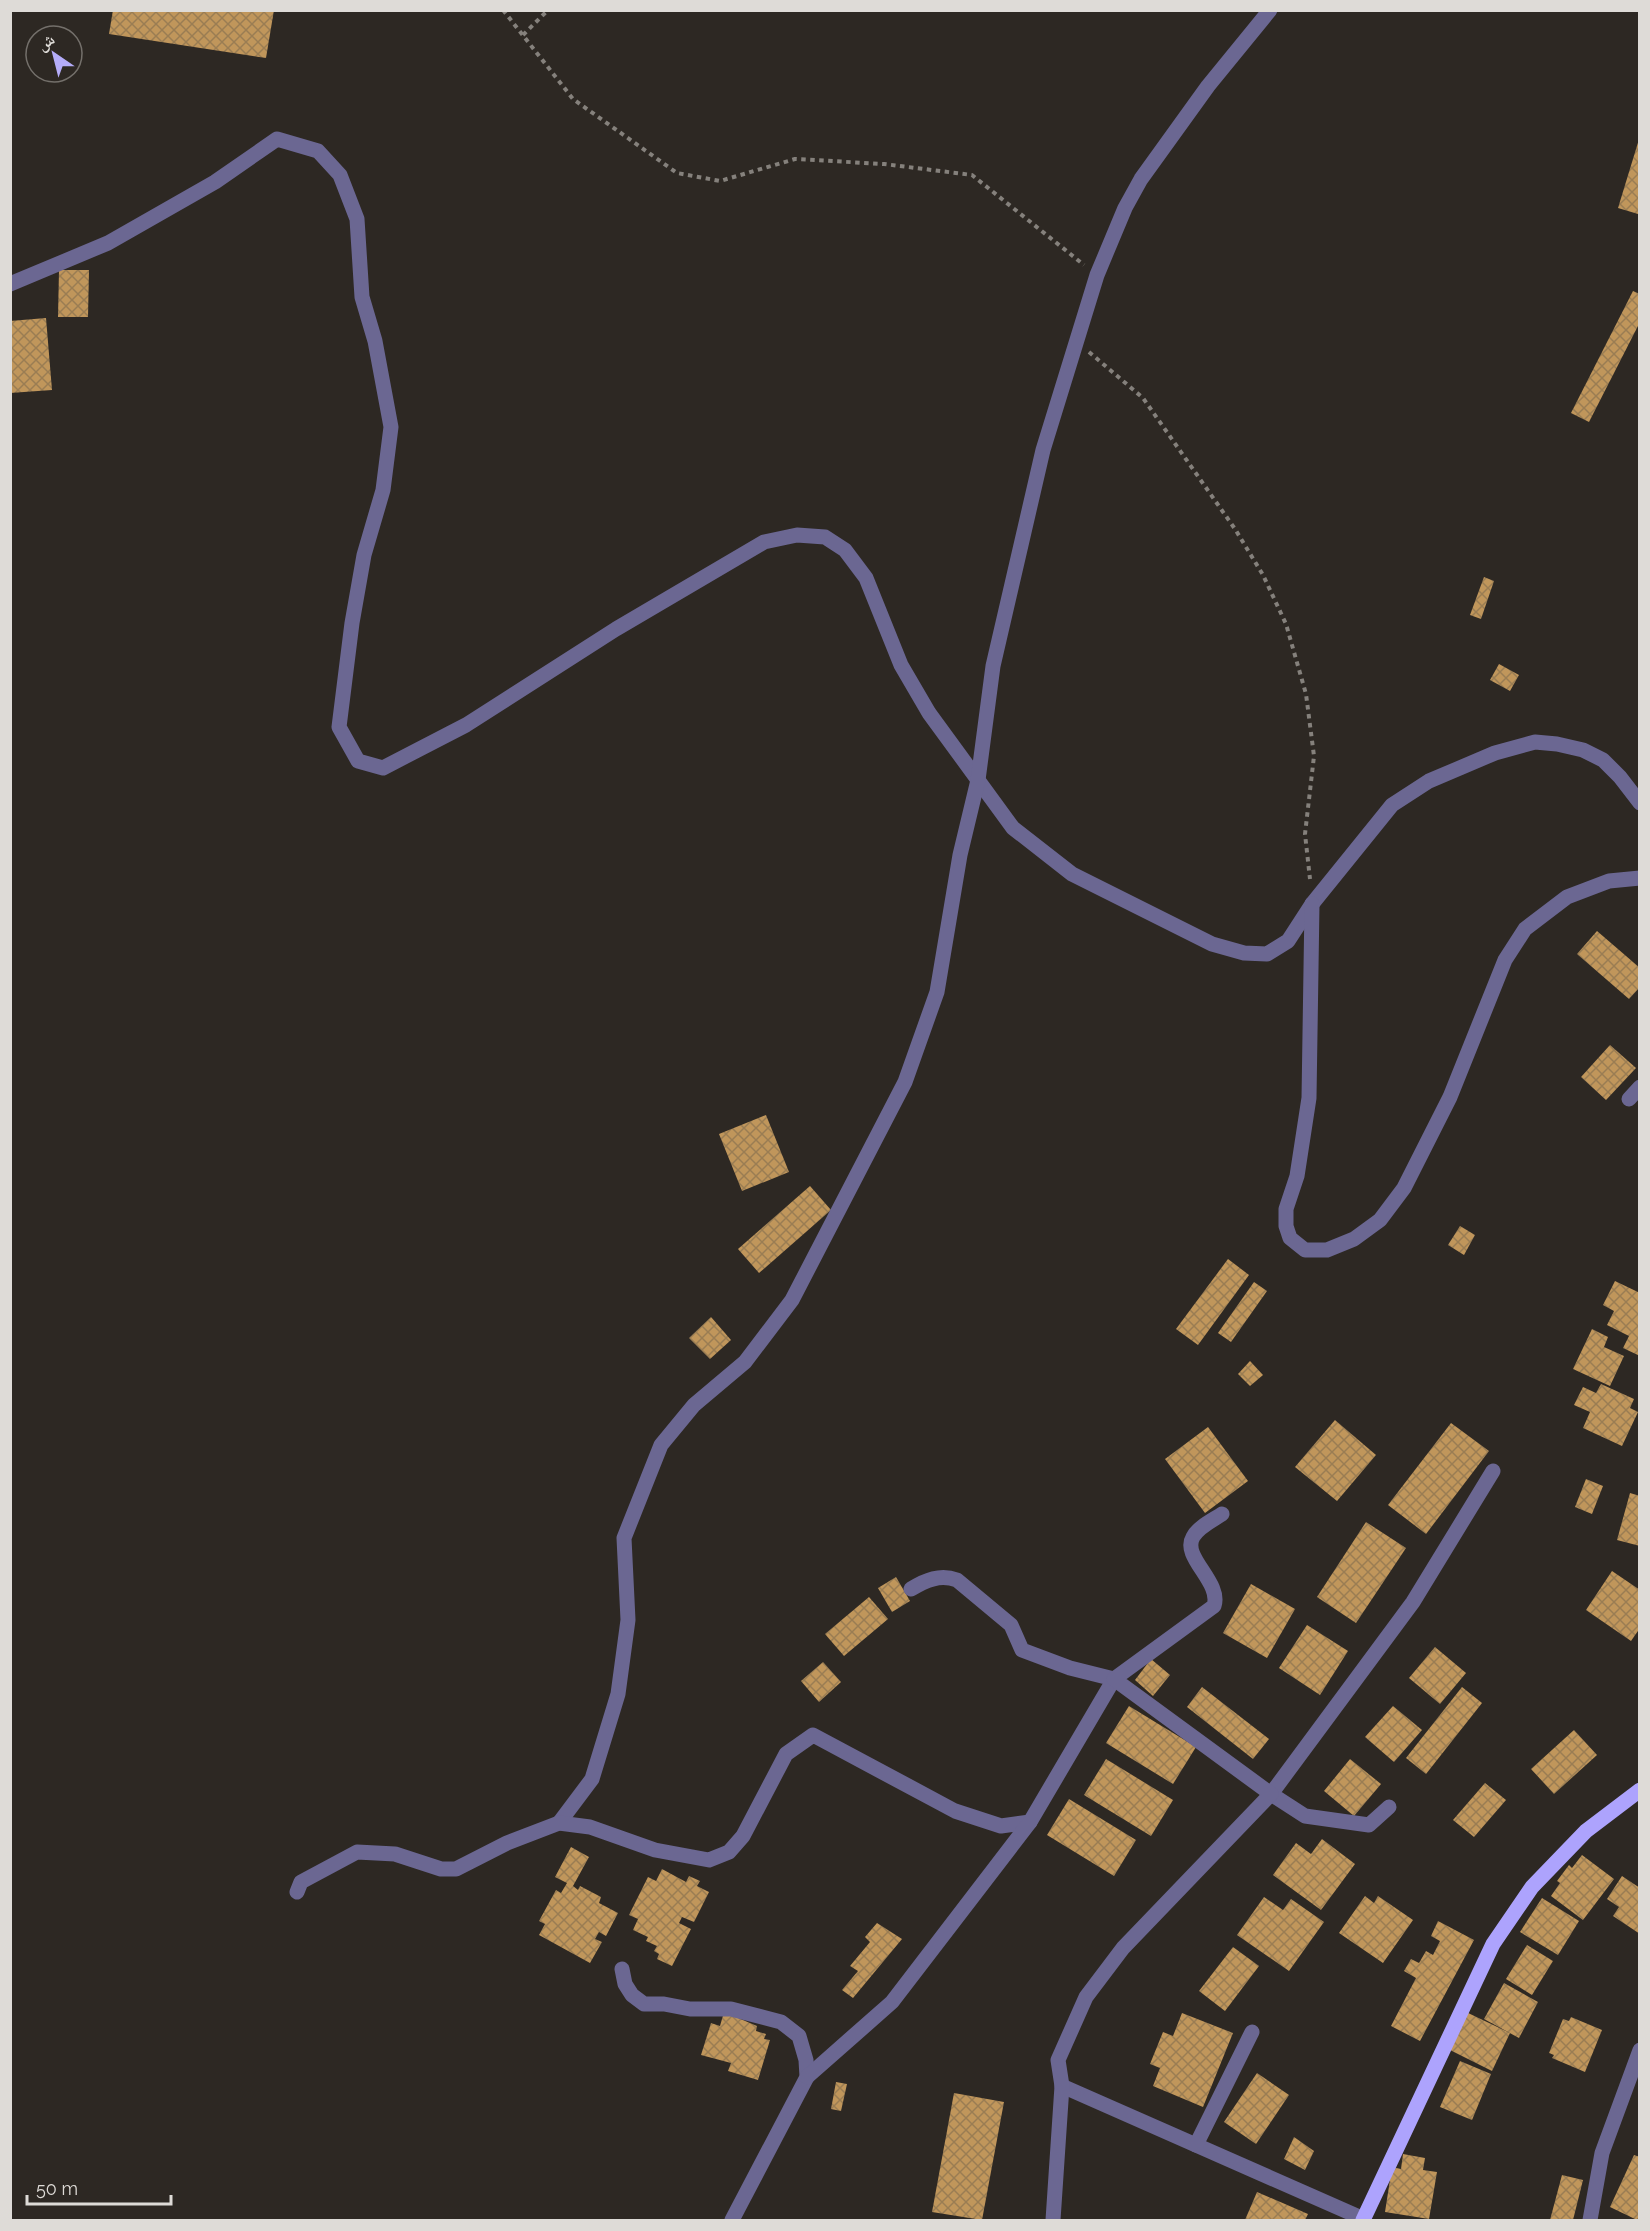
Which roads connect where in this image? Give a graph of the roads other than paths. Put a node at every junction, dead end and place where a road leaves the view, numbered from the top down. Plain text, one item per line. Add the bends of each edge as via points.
1 (1270, 10) edge
2 (10, 284) edge
3 (978, 780) junction
4 (1640, 803) edge
5 (1640, 878) edge
6 (1312, 904) junction
7 (1640, 1087) edge
8 (1629, 1099) dead end
9 (1493, 1471) dead end
10 (1222, 1514) dead end
11 (911, 1589) dead end
12 (1114, 1678) junction
13 (1640, 1790) edge
14 (1271, 1794) junction
15 (1389, 1807) dead end
16 (1030, 1822) junction
17 (559, 1823) junction
18 (297, 1892) dead end
19 (622, 1969) dead end
20 (1252, 2032) dead end
21 (1640, 2049) edge
22 (807, 2077) junction
23 (1062, 2086) junction
24 (1196, 2145) junction
25 (732, 2220) edge
26 (1053, 2220) edge
27 (1364, 2220) edge
28 (1590, 2220) edge

1 - 3 street via 1208,86 1141,179 1097,274 1043,450 993,666
2 - 3 street via 108,243 215,182 277,139 318,151 340,175 357,219 362,297 375,341 391,427 383,490 364,555 352,623 339,727 358,761 383,768 466,725 616,629 764,542 797,535 825,537 845,550 866,578 901,665 929,713
3 - 6 street via 1013,828 1072,874 1212,944 1244,953 1267,954 1288,941
3 - 17 street via 960,855 937,992 905,1082 792,1300 745,1362 694,1405 661,1444 624,1538 628,1620 618,1694 592,1779
4 - 6 street via 1602,760 1583,750 1534,742 1495,753 1429,781 1392,805
5 - 6 street via 1608,880 1567,897 1525,929 1505,960 1450,1097 1404,1188 1380,1220 1354,1239 1327,1250 1305,1250 1290,1238 1286,1226 1286,1209 1297,1176 1309,1098
7 - 8 street
9 - 14 street via 1413,1602
10 - 12 street via 1202,1527 1190,1545 1215,1593 1215,1606
11 - 12 street via 935,1578 957,1581 1011,1625 1022,1650 1070,1668
12 - 14 street
12 - 16 street
13 - 27 main road via 1587,1831 1532,1887 1493,1944
14 - 15 street via 1305,1816 1369,1825
14 - 23 street via 1123,1948 1086,1997 1058,2060
16 - 17 street via 1001,1826 955,1811 813,1735 786,1754 744,1836 729,1852 709,1860 655,1850 590,1827
16 - 22 street via 892,2002
17 - 18 street via 456,1869 441,1869 395,1854 357,1852 301,1882
19 - 22 street via 625,1984 644,2004 731,2009 781,2022 799,2036
20 - 24 street
21 - 28 street via 1602,2153
22 - 25 street
23 - 24 street
23 - 26 street
24 - 27 street

